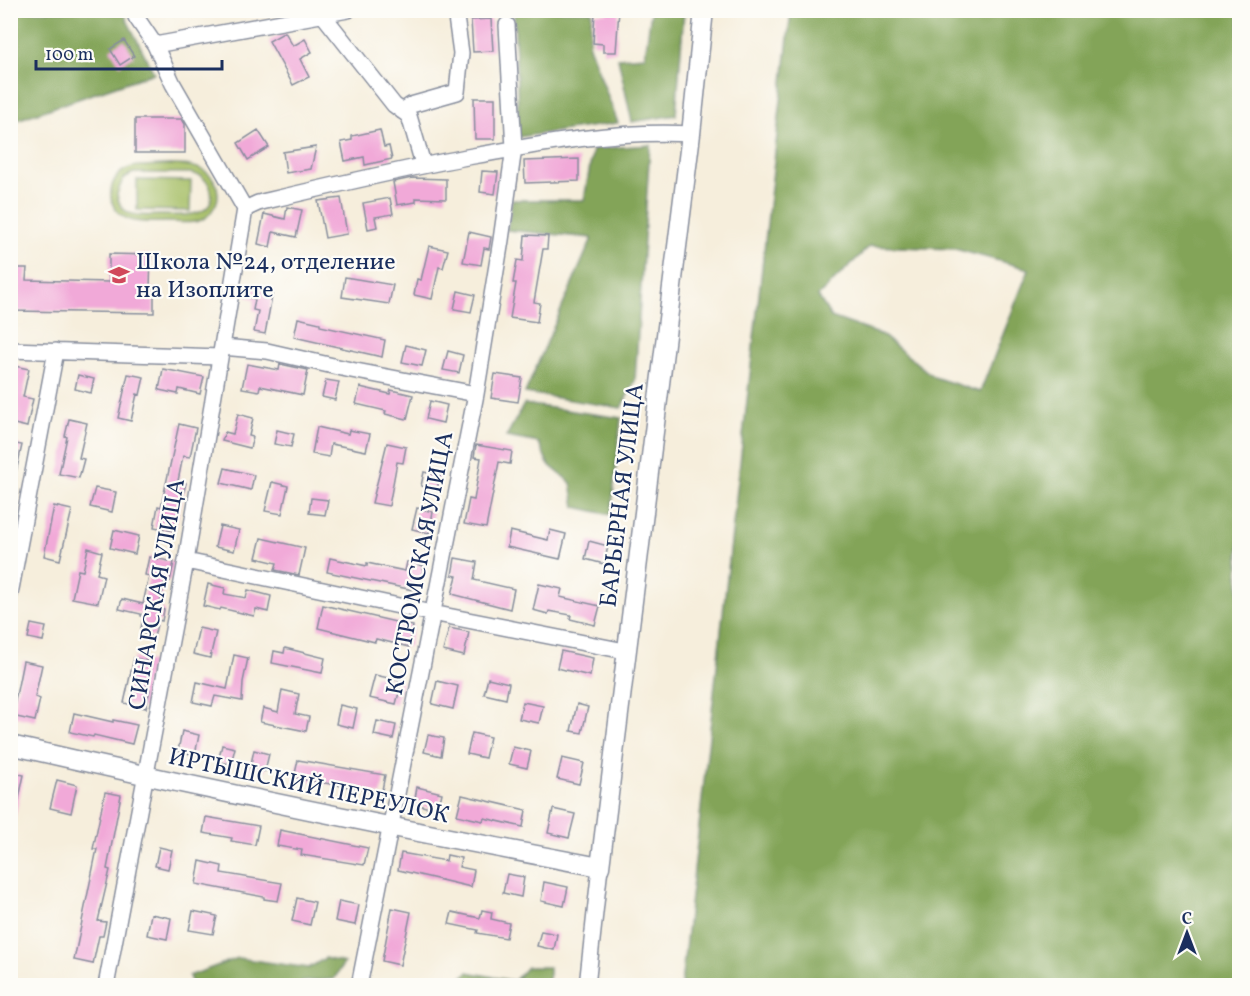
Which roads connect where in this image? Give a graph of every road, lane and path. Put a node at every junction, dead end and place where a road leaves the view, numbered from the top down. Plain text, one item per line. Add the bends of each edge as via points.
1 (348, 10) edge
2 (455, 10) edge
3 (704, 10) edge
4 (323, 15) junction
5 (136, 16) dead end
6 (507, 26) dead end
7 (155, 45) junction
8 (402, 111) junction
9 (691, 134) junction
10 (514, 148) junction
11 (423, 165) junction
12 (245, 209) junction
13 (10, 350) edge
14 (56, 351) junction
15 (221, 352) junction
16 (476, 394) junction
17 (186, 561) junction
18 (10, 594) edge
19 (432, 613) junction
20 (625, 651) junction
21 (10, 745) edge
22 (146, 776) junction
23 (389, 827) junction
24 (600, 867) junction
25 (106, 986) edge
26 (359, 986) edge
27 (587, 986) edge

1 - 4 street
2 - 8 street via 461,53 456,92
3 - 9 street, БАРЬЕРНАЯ УЛИЦА
4 - 7 street
4 - 8 street
5 - 7 street
6 - 10 street, КОСТРОМСКАЯ УЛИЦА
7 - 12 street
8 - 11 street via 409,117
9 - 10 street via 624,134
9 - 20 street, БАРЬЕРНАЯ УЛИЦА
10 - 11 street
10 - 16 street, КОСТРОМСКАЯ УЛИЦА
11 - 12 street
12 - 15 street, СИНАРСКАЯ УЛИЦА
13 - 14 street
14 - 15 street
14 - 18 street
15 - 16 street via 267,351
15 - 17 street, СИНАРСКАЯ УЛИЦА
16 - 19 street, КОСТРОМСКАЯ УЛИЦА
17 - 19 street
17 - 22 street, СИНАРСКАЯ УЛИЦА
19 - 20 street
19 - 23 street, КОСТРОМСКАЯ УЛИЦА
20 - 24 street, БАРЬЕРНАЯ УЛИЦА
21 - 22 street, ИРТЫШСКИЙ ПЕРЕУЛОК
22 - 23 street, ИРТЫШСКИЙ ПЕРЕУЛОК
22 - 25 street, СИНАРСКАЯ УЛИЦА
23 - 24 street, ИРТЫШСКИЙ ПЕРЕУЛОК
23 - 26 street, КОСТРОМСКАЯ УЛИЦА
24 - 27 street, БАРЬЕРНАЯ УЛИЦА

